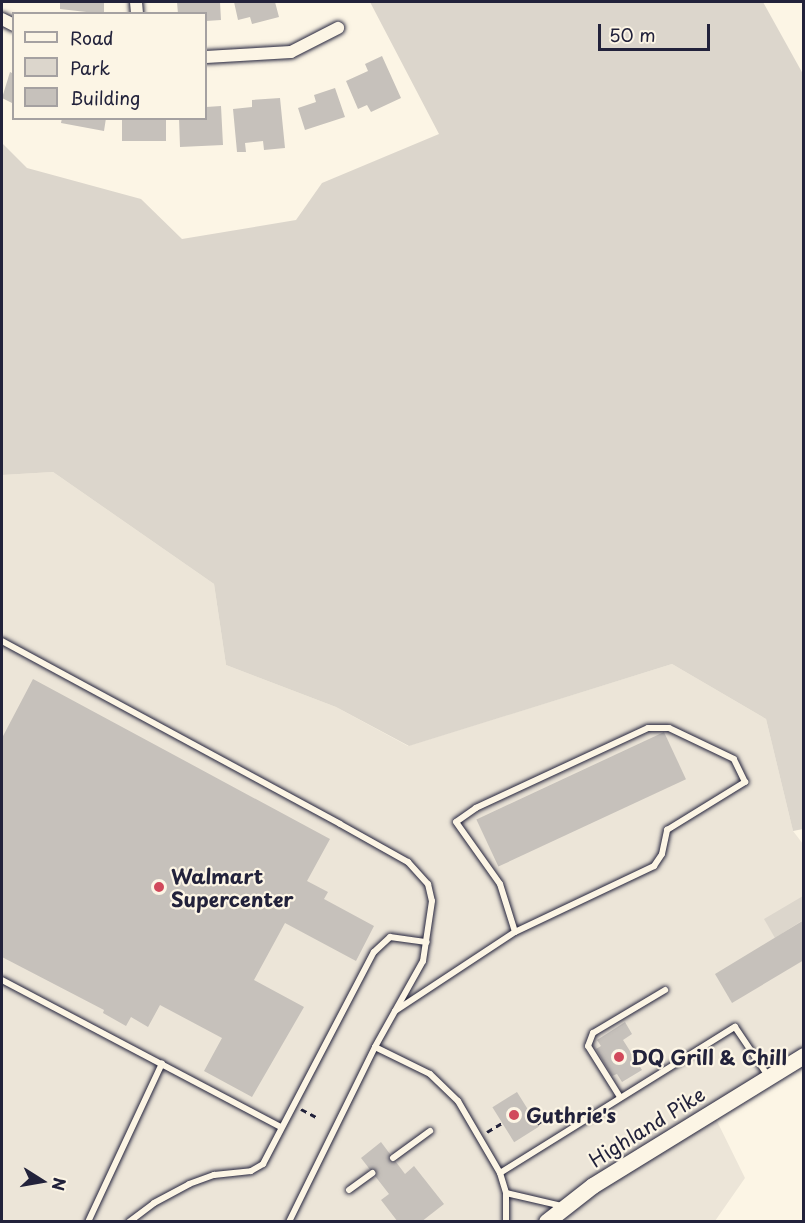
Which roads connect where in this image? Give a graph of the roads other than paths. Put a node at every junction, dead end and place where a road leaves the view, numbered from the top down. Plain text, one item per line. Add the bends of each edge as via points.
1 (338, 28) dead end
2 (207, 57) edge
3 (2, 642) edge
4 (515, 932) junction
5 (427, 942) junction
6 (2, 980) edge
7 (665, 990) dead end
8 (395, 1011) junction
9 (375, 1047) junction
10 (804, 1056) edge
11 (162, 1063) junction
12 (768, 1077) junction
13 (620, 1097) junction
14 (281, 1127) junction
15 (430, 1131) dead end
16 (393, 1158) dead end
17 (372, 1173) dead end
18 (500, 1173) junction
19 (349, 1190) dead end
20 (506, 1192) junction
21 (565, 1207) junction
22 (88, 1221) edge
23 (129, 1221) edge
24 (289, 1221) edge
25 (506, 1221) edge
26 (547, 1221) edge

1 - 2 street via 283,54
3 - 5 lane via 408,862 428,884 432,901
4 - 4 lane via 654,867 662,854 667,830 745,782 734,759 669,728 648,728 476,808 456,822 500,884
4 - 8 lane
5 - 8 lane via 423,961
5 - 14 lane via 390,937 374,952
6 - 11 lane
7 - 13 lane via 593,1033 588,1046
8 - 9 lane
9 - 18 lane via 406,1060 444,1086 460,1105
9 - 24 lane
10 - 12 main road, Highland Pike
11 - 14 lane
11 - 22 lane
12 - 13 lane via 735,1028
12 - 21 main road, Highland Pike
13 - 18 lane
14 - 23 lane via 263,1164 252,1171 214,1175 189,1184
15 - 16 lane
17 - 19 lane
18 - 20 lane
20 - 21 lane
20 - 25 lane
21 - 26 main road, Highland Pike

